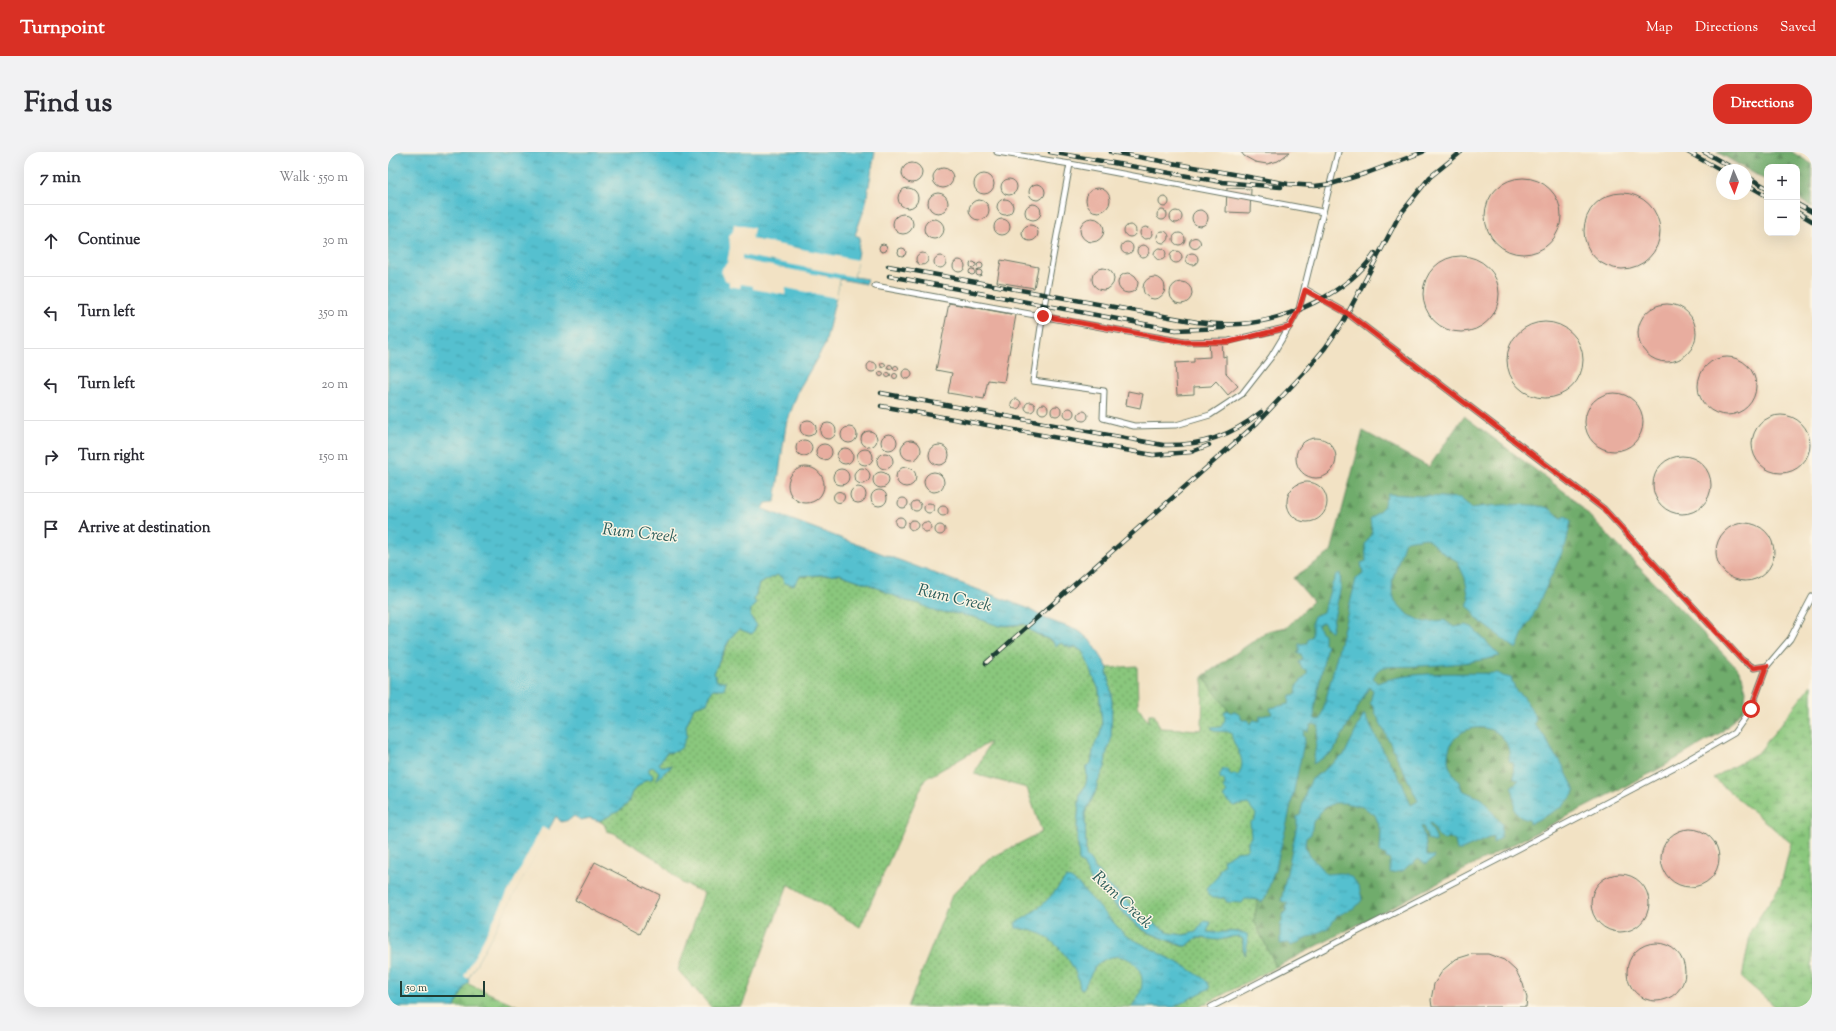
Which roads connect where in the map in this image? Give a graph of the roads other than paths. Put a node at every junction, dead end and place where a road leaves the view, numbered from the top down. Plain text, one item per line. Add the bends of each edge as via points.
1 (997, 152) edge
2 (1338, 152) edge
3 (1070, 164) junction
4 (1323, 212) junction
5 (876, 286) dead end
6 (1305, 290) junction
7 (1043, 316) junction
8 (1290, 327) junction
9 (1812, 597) edge
10 (1767, 666) junction
11 (1211, 1007) edge

1 - 3 lane
2 - 4 lane
3 - 4 lane
3 - 7 lane
4 - 6 lane
5 - 7 lane
6 - 8 lane
6 - 10 lane via 1347,313 1604,509 1742,660 1754,668
7 - 8 lane via 1184,342 1229,342
7 - 8 lane via 1033,381 1104,391 1103,418 1134,426 1176,425 1210,415 1242,394 1272,357
9 - 10 lane via 1790,639
10 - 11 lane via 1751,709 1734,733 1509,854

